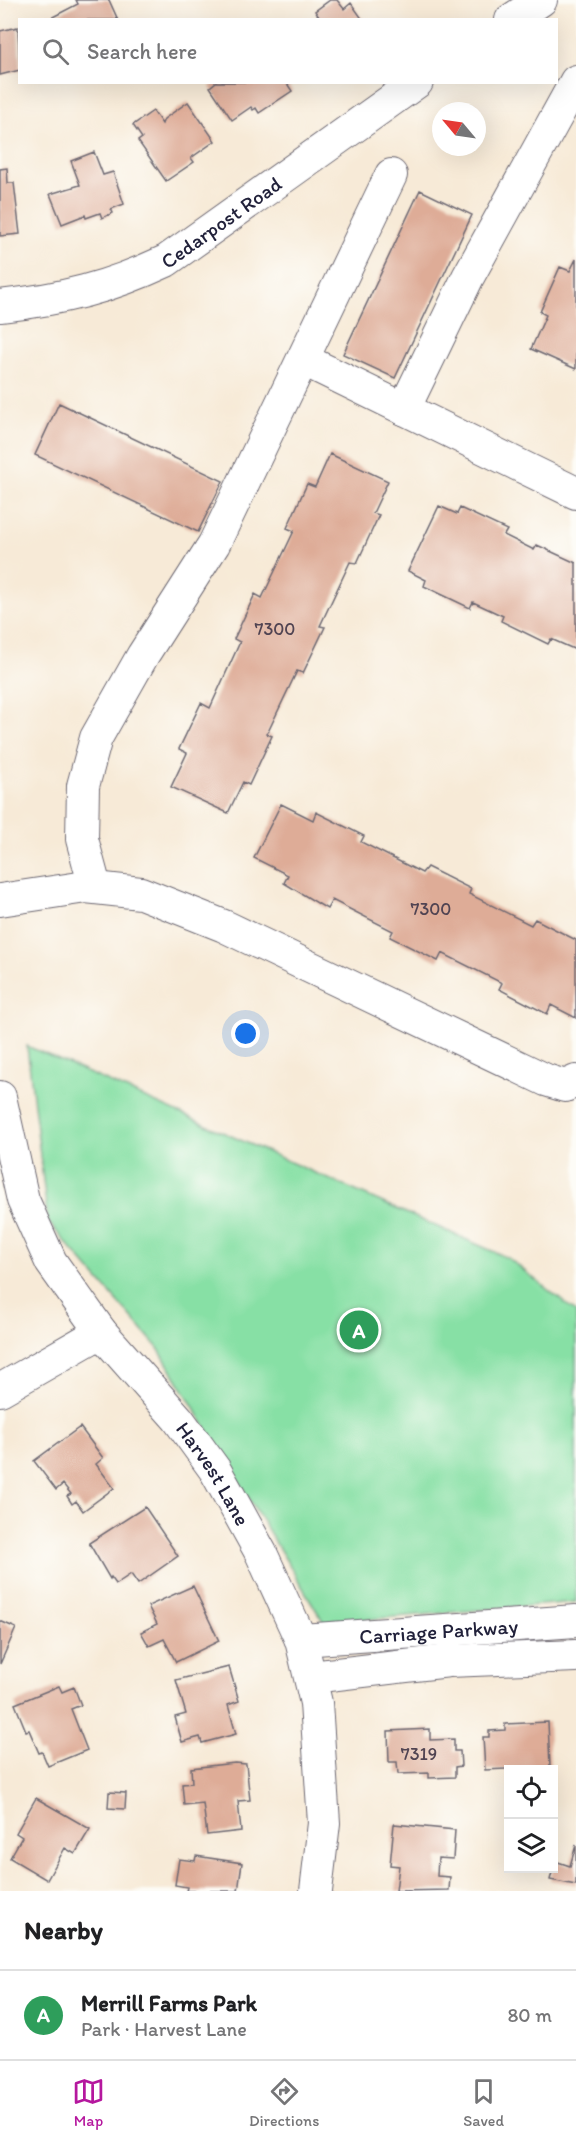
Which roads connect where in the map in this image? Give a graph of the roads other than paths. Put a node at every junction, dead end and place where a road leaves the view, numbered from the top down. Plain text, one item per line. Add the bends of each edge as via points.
1 (542, 0) edge
2 (515, 18) edge
3 (576, 81) edge
4 (414, 84) edge
5 (391, 174) dead end
6 (0, 306) edge
7 (304, 360) junction
8 (404, 409) junction
9 (576, 493) edge
10 (95, 887) junction
11 (0, 900) edge
12 (576, 1081) edge
13 (0, 1097) edge
14 (101, 1332) junction
15 (0, 1390) edge
16 (576, 1621) edge
17 (301, 1640) junction
18 (576, 1656) edge
19 (311, 1677) junction
20 (316, 1891) edge

1 - 2 street
3 - 8 street via 468,277
4 - 6 street, Cedarpost Road via 166,261 123,281 59,299
5 - 7 street
7 - 8 street
7 - 10 street via 214,544 96,738 83,786 82,839
8 - 9 street
10 - 11 street
10 - 12 street via 141,893 224,926 546,1080 566,1086
13 - 14 street, Harvest Lane via 23,1200 51,1262
14 - 15 street
14 - 17 street, Harvest Lane via 178,1419 215,1470 261,1553
16 - 17 street, Carriage Parkway
17 - 19 street, Harvest Lane
18 - 19 street, Carriage Parkway via 449,1661
19 - 20 street, Harvest Lane via 324,1823

